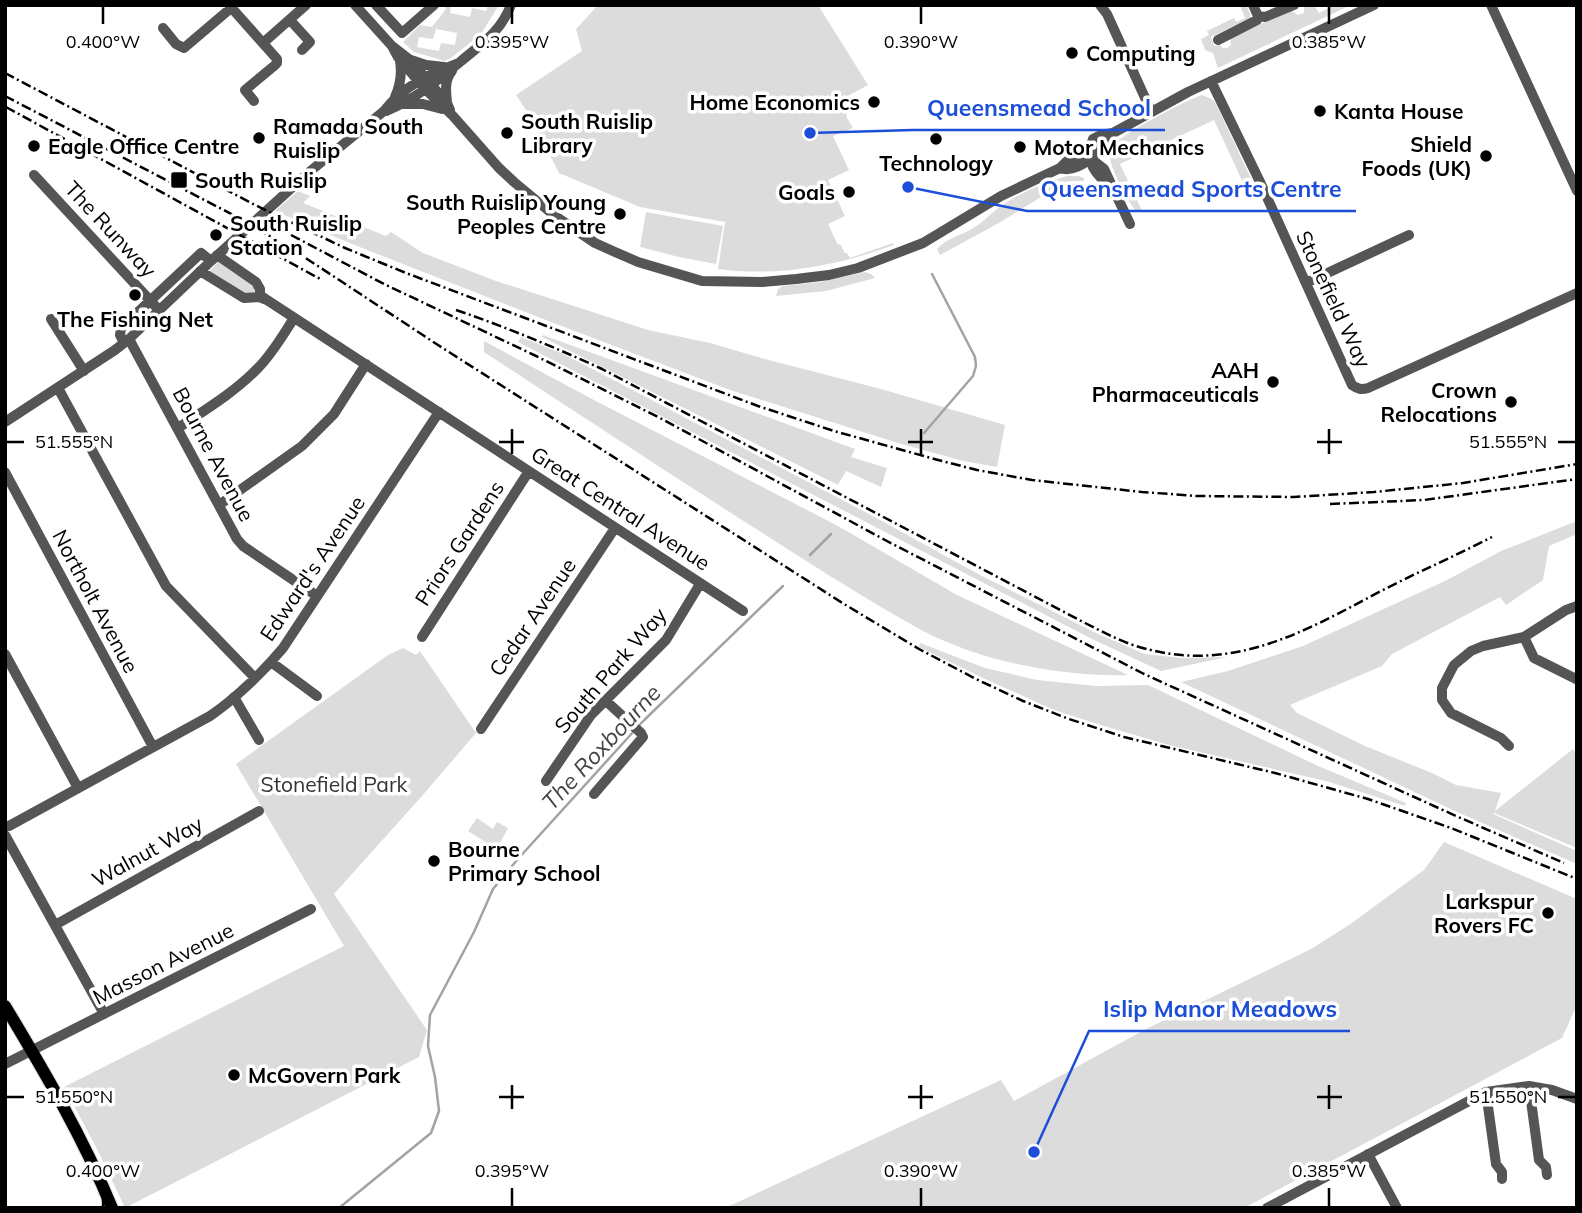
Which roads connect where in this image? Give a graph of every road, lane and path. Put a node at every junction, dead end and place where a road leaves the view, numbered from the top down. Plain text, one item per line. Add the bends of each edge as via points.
1 (306, 5) edge
2 (355, 5) edge
3 (376, 5) edge
4 (434, 5) edge
5 (511, 5) edge
6 (1100, 5) edge
7 (1253, 5) edge
8 (1294, 5) edge
9 (1374, 5) edge
10 (1491, 5) edge
11 (230, 6) edge
12 (1258, 16) junction
13 (290, 20) junction
14 (163, 28) dead end
15 (1218, 40) dead end
16 (263, 43) junction
17 (392, 46) junction
18 (302, 50) dead end
19 (398, 57) junction
20 (410, 60) junction
21 (454, 66) junction
22 (1211, 81) junction
23 (425, 83) junction
24 (254, 102) dead end
25 (403, 104) junction
26 (387, 107) junction
27 (449, 110) junction
28 (1152, 111) junction
29 (1090, 158) junction
30 (34, 175) dead end
31 (1577, 191) edge
32 (1130, 224) dead end
33 (1409, 236) dead end
34 (218, 255) junction
35 (200, 271) junction
36 (1306, 283) junction
37 (1577, 293) edge
38 (149, 300) junction
39 (267, 300) junction
40 (159, 310) junction
41 (294, 318) junction
42 (51, 319) dead end
43 (127, 341) junction
44 (366, 364) junction
45 (84, 371) junction
46 (58, 388) junction
47 (439, 412) junction
48 (5, 422) edge
49 (178, 428) junction
50 (529, 471) junction
51 (5, 472) edge
52 (219, 505) junction
53 (615, 528) junction
54 (700, 583) junction
55 (317, 596) junction
56 (1577, 606) edge
57 (743, 611) dead end
58 (422, 637) dead end
59 (1524, 637) junction
60 (5, 654) edge
61 (271, 662) junction
62 (254, 677) junction
63 (1576, 679) edge
64 (317, 696) dead end
65 (234, 698) junction
66 (606, 701) junction
67 (481, 729) dead end
68 (259, 740) dead end
69 (1509, 746) dead end
70 (153, 747) junction
71 (547, 781) dead end
72 (78, 788) junction
73 (594, 794) dead end
74 (259, 811) dead end
75 (6, 831) edge
76 (311, 909) dead end
77 (55, 925) junction
78 (5, 1006) edge
79 (104, 1014) junction
80 (32, 1051) junction
81 (5, 1065) edge
82 (1529, 1086) junction
83 (1486, 1092) junction
84 (1577, 1099) edge
85 (1368, 1154) junction
86 (1547, 1175) dead end
87 (1502, 1179) dead end
88 (1284, 1204) edge
89 (112, 1208) edge
90 (1267, 1208) edge
91 (1397, 1208) edge

1 - 13 street
2 - 17 street
3 - 4 street via 402,33
5 - 21 street via 491,37
6 - 28 street
7 - 12 street
8 - 12 street
9 - 22 street
10 - 31 street
11 - 14 street via 184,48
11 - 16 street
12 - 15 street
13 - 16 street
13 - 18 street via 310,42
16 - 24 street via 277,63 245,90
17 - 19 street
17 - 20 street
19 - 23 street
19 - 26 street via 400,83
20 - 21 street
20 - 23 street
21 - 23 street
21 - 27 street via 446,81
22 - 28 street
22 - 36 street, Stonefield Way
23 - 25 street
23 - 26 street
23 - 27 street
25 - 26 street
25 - 27 street
26 - 34 street
27 - 29 street via 514,182 572,229 638,262 702,281 762,282 858,268 923,243 1001,196 1060,168 1074,169
28 - 29 street via 1113,133
29 - 32 street via 1097,175 1113,189
30 - 38 street, The Runway
33 - 36 street
34 - 35 street
34 - 38 street, Great Central Avenue via 201,253
34 - 39 street, Great Central Avenue via 256,282
35 - 39 street, Great Central Avenue via 243,298
35 - 40 street
36 - 37 street, Stonefield Way via 1352,385 1362,390
38 - 40 street, The Runway
38 - 43 street via 121,328 120,335
39 - 41 street, Great Central Avenue
40 - 43 street
41 - 44 street, Great Central Avenue
41 - 49 street via 250,376
42 - 45 street
43 - 45 street
43 - 49 street, Bourne Avenue
44 - 47 street, Great Central Avenue
44 - 52 street via 334,414 302,446
45 - 46 street
46 - 48 street
46 - 62 street via 166,586
47 - 50 street, Great Central Avenue
47 - 55 street, Edward's Avenue
49 - 52 street, Bourne Avenue
50 - 53 street, Great Central Avenue
50 - 58 street, Priors Gardens
51 - 70 street, Northolt Avenue
52 - 55 street, Bourne Avenue via 243,546
53 - 54 street, Great Central Avenue
53 - 67 street, Cedar Avenue
54 - 57 street, Great Central Avenue
54 - 66 street, South Park Way via 666,640
55 - 61 street, Edward's Avenue
56 - 59 street
59 - 63 street via 1534,658
59 - 69 street via 1471,651 1454,665 1442,688 1442,700 1451,713
60 - 72 street
61 - 62 street, Edward's Avenue
61 - 64 street
62 - 65 street, Edward's Avenue
65 - 68 street
65 - 70 street, Edward's Avenue
66 - 71 street, South Park Way
66 - 73 street via 643,737
70 - 72 street, Edward's Avenue
72 - 75 street, Edward's Avenue
74 - 77 street, Walnut Way
75 - 77 street
76 - 79 street, Masson Avenue
77 - 79 street
78 - 80 main road
79 - 80 street, Masson Avenue
80 - 81 street, Masson Avenue
80 - 89 main road via 92,1161
82 - 83 street
82 - 84 street
82 - 86 street via 1539,1160
83 - 85 street
83 - 87 street
85 - 88 street
85 - 91 street
88 - 90 street

